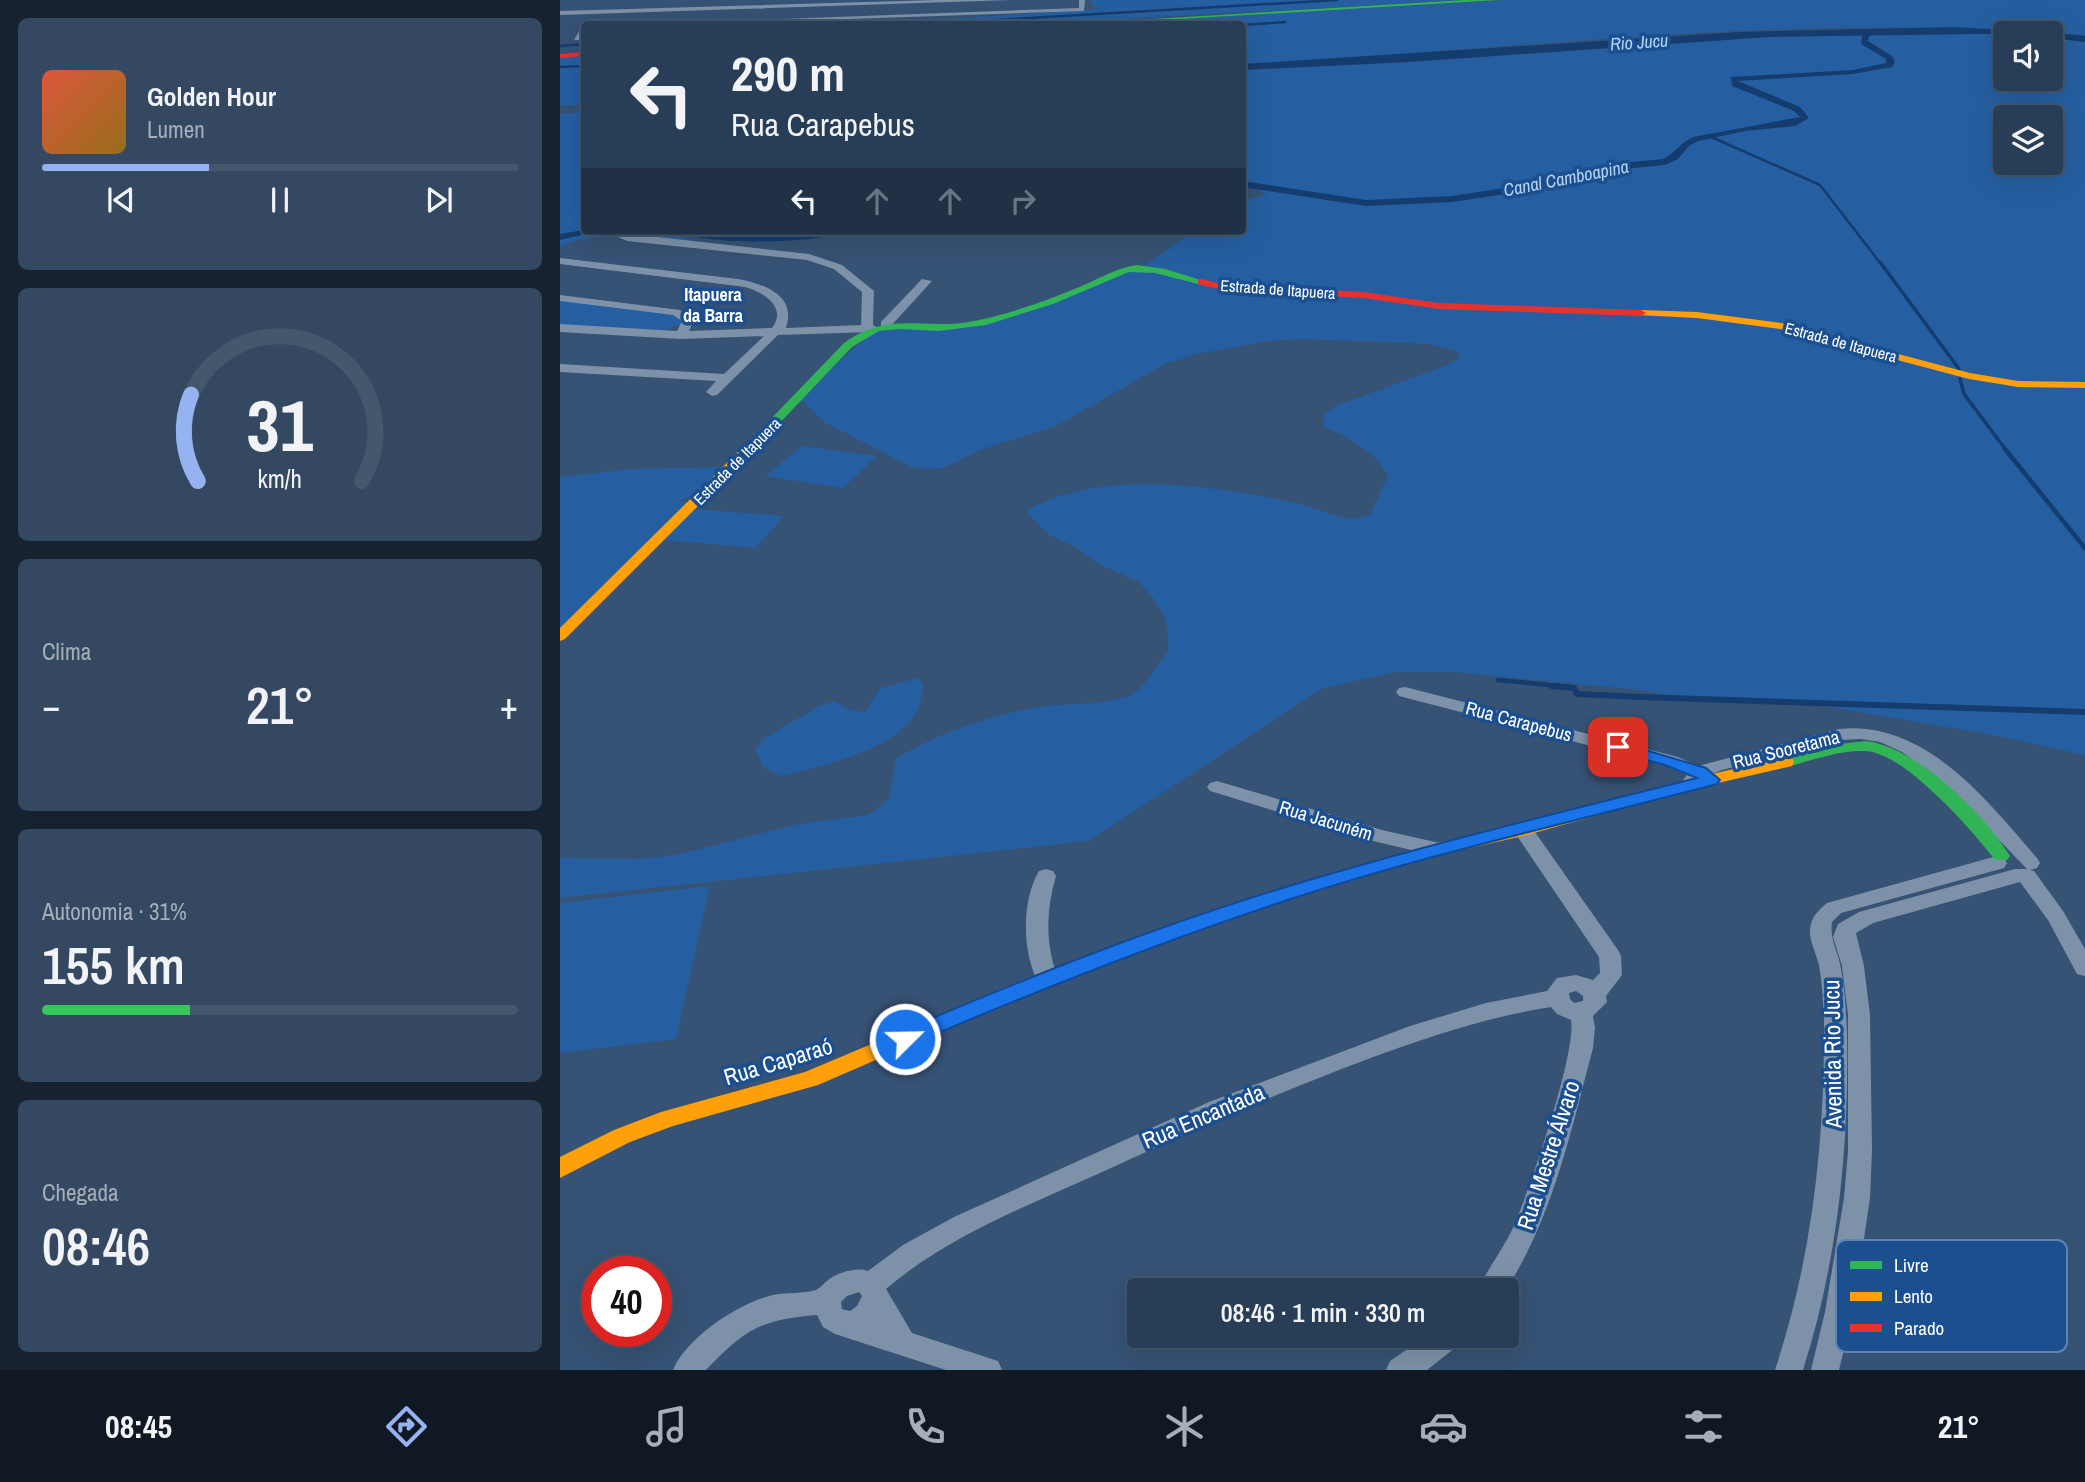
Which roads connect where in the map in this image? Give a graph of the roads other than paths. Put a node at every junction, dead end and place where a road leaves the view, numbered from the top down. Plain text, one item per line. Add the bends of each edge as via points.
1 (618, 0) edge
2 (666, 0) edge
3 (719, 0) edge
4 (1007, 0) edge
5 (1082, 0) edge
6 (1497, 0) edge
7 (901, 1) edge
8 (970, 1) edge
9 (833, 2) edge
10 (776, 3) edge
11 (712, 8) junction
12 (657, 10) junction
13 (605, 12) junction
14 (560, 13) edge
15 (894, 16) junction
16 (650, 17) dead end
17 (1075, 18) edge
18 (594, 21) edge
19 (702, 21) edge
20 (756, 21) edge
21 (581, 33) edge
22 (577, 37) dead end
23 (581, 54) edge
24 (560, 56) edge
25 (617, 235) edge
26 (560, 261) edge
27 (926, 281) dead end
28 (560, 298) edge
29 (875, 327) junction
30 (560, 328) edge
31 (780, 328) junction
32 (683, 332) junction
33 (560, 368) edge
34 (727, 377) junction
35 (2085, 385) edge
36 (712, 392) dead end
37 (560, 636) edge
38 (1405, 692) dead end
39 (1700, 778) junction
40 (1217, 787) dead end
41 (1523, 830) junction
42 (1437, 849) junction
43 (2014, 867) junction
44 (1046, 876) dead end
45 (2085, 968) edge
46 (1046, 978) junction
47 (1584, 996) junction
48 (560, 1168) edge
49 (1850, 1240) edge
50 (1500, 1278) edge
51 (874, 1290) junction
52 (827, 1301) junction
53 (1836, 1324) edge
54 (845, 1325) junction
55 (902, 1343) junction
56 (1434, 1348) edge
57 (687, 1370) edge
58 (988, 1370) edge
59 (1400, 1370) edge
60 (1789, 1370) edge
61 (1825, 1370) edge

1 - 13 street
2 - 12 street
3 - 11 street
4 - 8 street
5 - 17 street
6 - 17 street
7 - 8 street
7 - 9 street
7 - 15 street
9 - 10 street
10 - 11 street
11 - 12 street
11 - 19 street
12 - 13 street
12 - 16 street
13 - 14 street
13 - 18 street
15 - 17 street
15 - 20 street
21 - 22 street
23 - 24 street
25 - 29 street via 790,254 829,263 868,291
26 - 31 street via 753,285 779,299 784,314
27 - 29 street
28 - 32 street via 676,312 687,318
29 - 31 street
29 - 35 street, Estrada de Itapuera via 975,324 1142,268 1237,289 1363,295 1439,306 1640,311 1734,320 1794,329 1979,378
29 - 37 street, Estrada de Itapuera via 848,345
30 - 32 street
31 - 32 street
31 - 34 street
33 - 34 street
34 - 36 street
38 - 39 street, Rua Carapebus via 1671,761
39 - 41 street, Rua Caparaó
39 - 43 street, Rua Sooretama via 1840,749 1885,749 1920,773 1985,833
39 - 43 street, Rua Sooretama via 1842,734 1878,734 1930,761 1994,823
40 - 42 street, Rua Jacuném
41 - 42 street, Rua Caparaó
41 - 47 street via 1603,943 1612,965 1611,975
42 - 46 street, Rua Caparaó via 1267,900
43 - 45 street, Rua Sooretama via 2056,916
43 - 49 street, Avenida Rio Jucu via 1866,917 1846,929 1859,1015 1860,1152
43 - 60 street, Avenida Rio Jucu via 1834,908 1821,925 1835,1012 1834,1146 1809,1300
44 - 46 street via 1039,907 1039,961
46 - 48 street, Rua Caparaó via 810,1079 669,1118
47 - 50 street, Rua Mestre Álvaro via 1581,1048 1536,1204 1512,1262
47 - 51 street, Rua Encantada via 1570,1011 1556,998 1436,1025 1248,1095 971,1222 889,1268
51 - 52 street via 860,1280 846,1282
51 - 54 street via 872,1310
51 - 55 street
52 - 54 street via 827,1313
52 - 57 street via 751,1315
53 - 61 street, Avenida Rio Jucu
54 - 55 street
55 - 58 street
56 - 59 street

